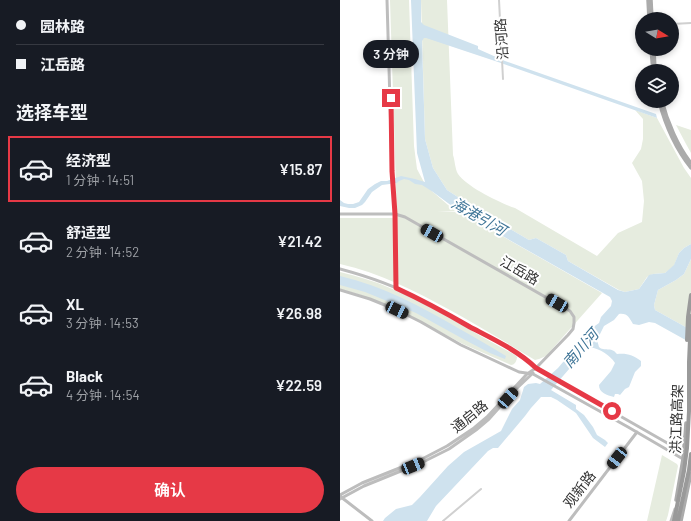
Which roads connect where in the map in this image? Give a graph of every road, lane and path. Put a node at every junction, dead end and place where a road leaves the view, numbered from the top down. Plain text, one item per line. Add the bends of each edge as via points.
1 (387, 0) edge
2 (499, 0) edge
3 (648, 0) edge
4 (652, 0) edge
5 (650, 12) edge
6 (651, 12) edge
7 (691, 23) edge
8 (679, 24) edge
9 (504, 79) dead end
10 (662, 108) edge
11 (663, 108) edge
12 (691, 163) edge
13 (691, 168) edge
14 (340, 214) edge
15 (395, 214) junction
16 (340, 269) edge
17 (396, 288) junction
18 (340, 290) edge
19 (691, 295) edge
20 (691, 304) edge
21 (691, 316) edge
22 (688, 362) junction
23 (536, 368) junction
24 (527, 374) junction
25 (533, 374) junction
26 (637, 432) junction
27 (684, 452) junction
28 (691, 455) edge
29 (683, 459) junction
30 (691, 464) edge
31 (691, 473) edge
32 (481, 490) dead end
33 (340, 497) edge
34 (677, 515) junction
35 (372, 521) edge
36 (444, 521) edge
37 (569, 521) edge
38 (672, 521) edge
39 (680, 521) edge

1 - 15 street
2 - 9 street, 沿河路
3 - 5 main road
4 - 6 main road
7 - 8 street
10 - 13 main road via 667,125
11 - 12 main road via 681,148
14 - 15 street, 江岳路
15 - 17 street
15 - 23 street, 江岳路 via 405,217 570,311 574,317 573,328
16 - 17 street
17 - 23 street via 493,339
18 - 24 street via 397,310 468,348
19 - 22 highway via 687,332
20 - 27 main road
21 - 22 highway, 洪江路高架
22 - 34 highway, 洪江路高架 via 687,448
23 - 24 street, 通启路
23 - 25 street, 通启路
23 - 27 street
24 - 25 street
24 - 33 street, 通启路 via 487,417 447,446 362,484
25 - 26 street
25 - 33 street, 通启路 via 489,419 449,449
26 - 29 street
26 - 37 street, 观新路
27 - 28 main road
27 - 29 main road
28 - 34 highway, 洪江路高架
29 - 30 main road
29 - 38 main road
31 - 39 main road
32 - 36 street
33 - 35 street
34 - 38 highway
34 - 39 highway

